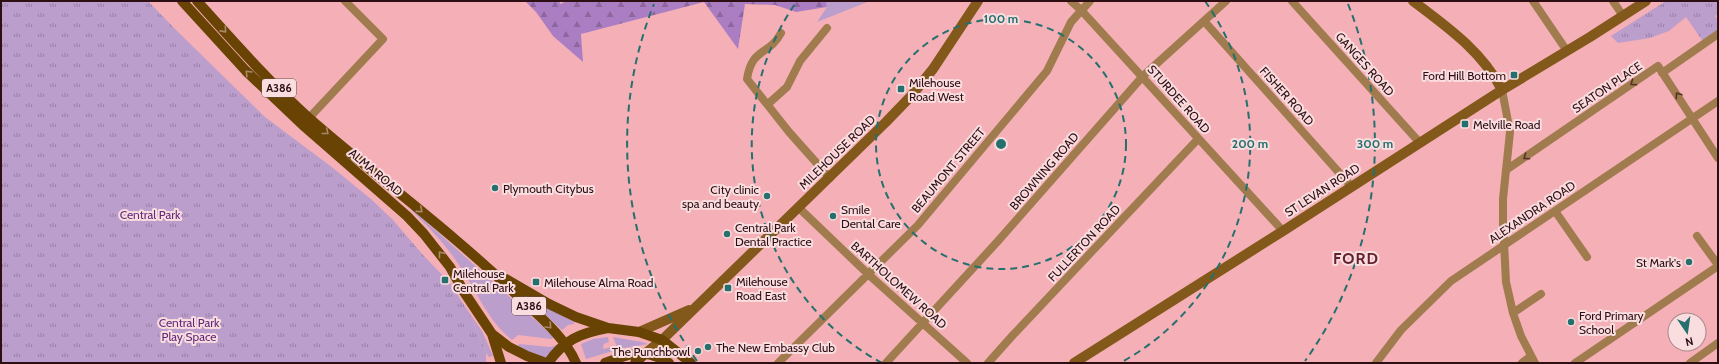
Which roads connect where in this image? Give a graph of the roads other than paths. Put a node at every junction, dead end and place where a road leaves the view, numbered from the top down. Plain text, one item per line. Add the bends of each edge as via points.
1 (182, 1) edge
2 (198, 1) edge
3 (345, 1) edge
4 (1071, 1) edge
5 (1090, 1) edge
6 (1226, 1) edge
7 (1292, 1) edge
8 (1412, 1) edge
9 (1533, 1) edge
10 (1613, 1) edge
11 (1646, 1) edge
12 (975, 2) edge
13 (1081, 10) junction
14 (1623, 16) junction
15 (1204, 22) junction
16 (827, 28) dead end
17 (781, 33) dead end
18 (1718, 34) edge
19 (1567, 51) junction
20 (1662, 73) junction
21 (1143, 76) junction
22 (1502, 90) junction
23 (1718, 101) edge
24 (768, 104) junction
25 (309, 118) junction
26 (1693, 118) junction
27 (1198, 139) junction
28 (1420, 143) junction
29 (1718, 158) edge
30 (1506, 170) junction
31 (830, 178) junction
32 (1352, 186) junction
33 (798, 207) junction
34 (1555, 210) junction
35 (1283, 231) junction
36 (1697, 236) dead end
37 (1504, 246) junction
38 (1587, 257) dead end
39 (1718, 266) edge
40 (491, 269) junction
41 (868, 274) junction
42 (1541, 294) dead end
43 (696, 306) junction
44 (1512, 313) junction
45 (924, 323) junction
46 (608, 328) junction
47 (639, 332) junction
48 (492, 334) junction
49 (662, 340) junction
50 (1718, 343) edge
51 (564, 344) junction
52 (646, 353) junction
53 (1533, 360) edge
54 (667, 362) edge
55 (501, 363) edge
56 (547, 363) edge
57 (576, 363) edge
58 (605, 363) edge
59 (635, 363) edge
60 (692, 363) edge
61 (778, 363) edge
62 (886, 363) edge
63 (967, 363) edge
64 (988, 363) edge
65 (1074, 363) edge
66 (1376, 363) edge
67 (1522, 363) edge
68 (1575, 363) edge
69 (1690, 363) edge

48 -> 1 main road, ALMA ROAD / A386 via 450,267 408,216 299,122 246,71
2 -> 25 main road, ALMA ROAD / A386
3 - 25 street via 382,39
4 - 13 street, STURDEE ROAD
5 - 13 street, BEAUMONT STREET
6 - 15 street, BROWNING ROAD
7 - 28 street, GANGES ROAD
8 - 22 street via 1472,49 1496,78
9 - 19 street
10 - 14 street
11 - 14 street, ST LEVAN ROAD
12 - 31 street, MILEHOUSE ROAD via 933,69 912,95
13 - 21 street, STURDEE ROAD
13 - 41 street, BEAUMONT STREET via 1072,22 1047,71 918,225
14 - 19 street, ST LEVAN ROAD
15 - 21 street, BROWNING ROAD
15 - 32 street, FISHER ROAD
16 - 24 street via 800,61 787,87
17 - 24 street via 776,42 752,60 747,79
18 - 20 street, SEATON PLACE
19 - 22 street, ST LEVAN ROAD
26 -> 20 street
20 -> 30 street, SEATON PLACE via 1658,66
21 - 27 street, STURDEE ROAD
21 - 45 street, BROWNING ROAD
22 - 28 street, ST LEVAN ROAD
22 - 30 street via 1510,132
23 - 26 street, ALEXANDRA ROAD
24 - 31 street
25 -> 40 main road, ALMA ROAD / A386
26 - 29 street
26 - 34 street, ALEXANDRA ROAD
27 - 35 street, STURDEE ROAD
27 - 64 street, FULLERTON ROAD
28 - 32 street, ST LEVAN ROAD
30 - 37 street via 1503,205
31 - 33 street, MILEHOUSE ROAD
32 - 35 street, ST LEVAN ROAD
33 - 41 street, BARTHOLOMEW ROAD
33 - 43 street, MILEHOUSE ROAD
34 - 37 street, ALEXANDRA ROAD
34 - 38 street
35 - 65 street, ST LEVAN ROAD
36 - 39 street
37 - 44 street via 1506,282
37 - 66 street, ALEXANDRA ROAD via 1451,281 1401,330
39 - 68 street
40 - 46 main road, ALMA ROAD / A386 via 549,304
40 -> 51 main road, ALMA ROAD / A386
41 - 45 street, BARTHOLOMEW ROAD
41 - 61 street, BEAUMONT STREET
42 - 44 street
43 - 47 street, MILEHOUSE ROAD
43 - 49 street, MILEHOUSE ROAD
44 - 53 street
45 - 62 street, BROWNING ROAD
45 - 63 street, BARTHOLOMEW ROAD
46 - 47 main road
46 - 51 main road via 580,334
47 - 49 main road
48 - 55 main road, A386
48 - 56 main road, ALMA ROAD via 509,347
49 - 52 street, MILEHOUSE ROAD
49 - 60 main road
50 - 69 street
51 - 56 main road
51 - 57 main road, ALMA ROAD / A386
52 - 54 main road
52 - 58 main road via 631,354
52 - 59 main road
53 - 67 street

